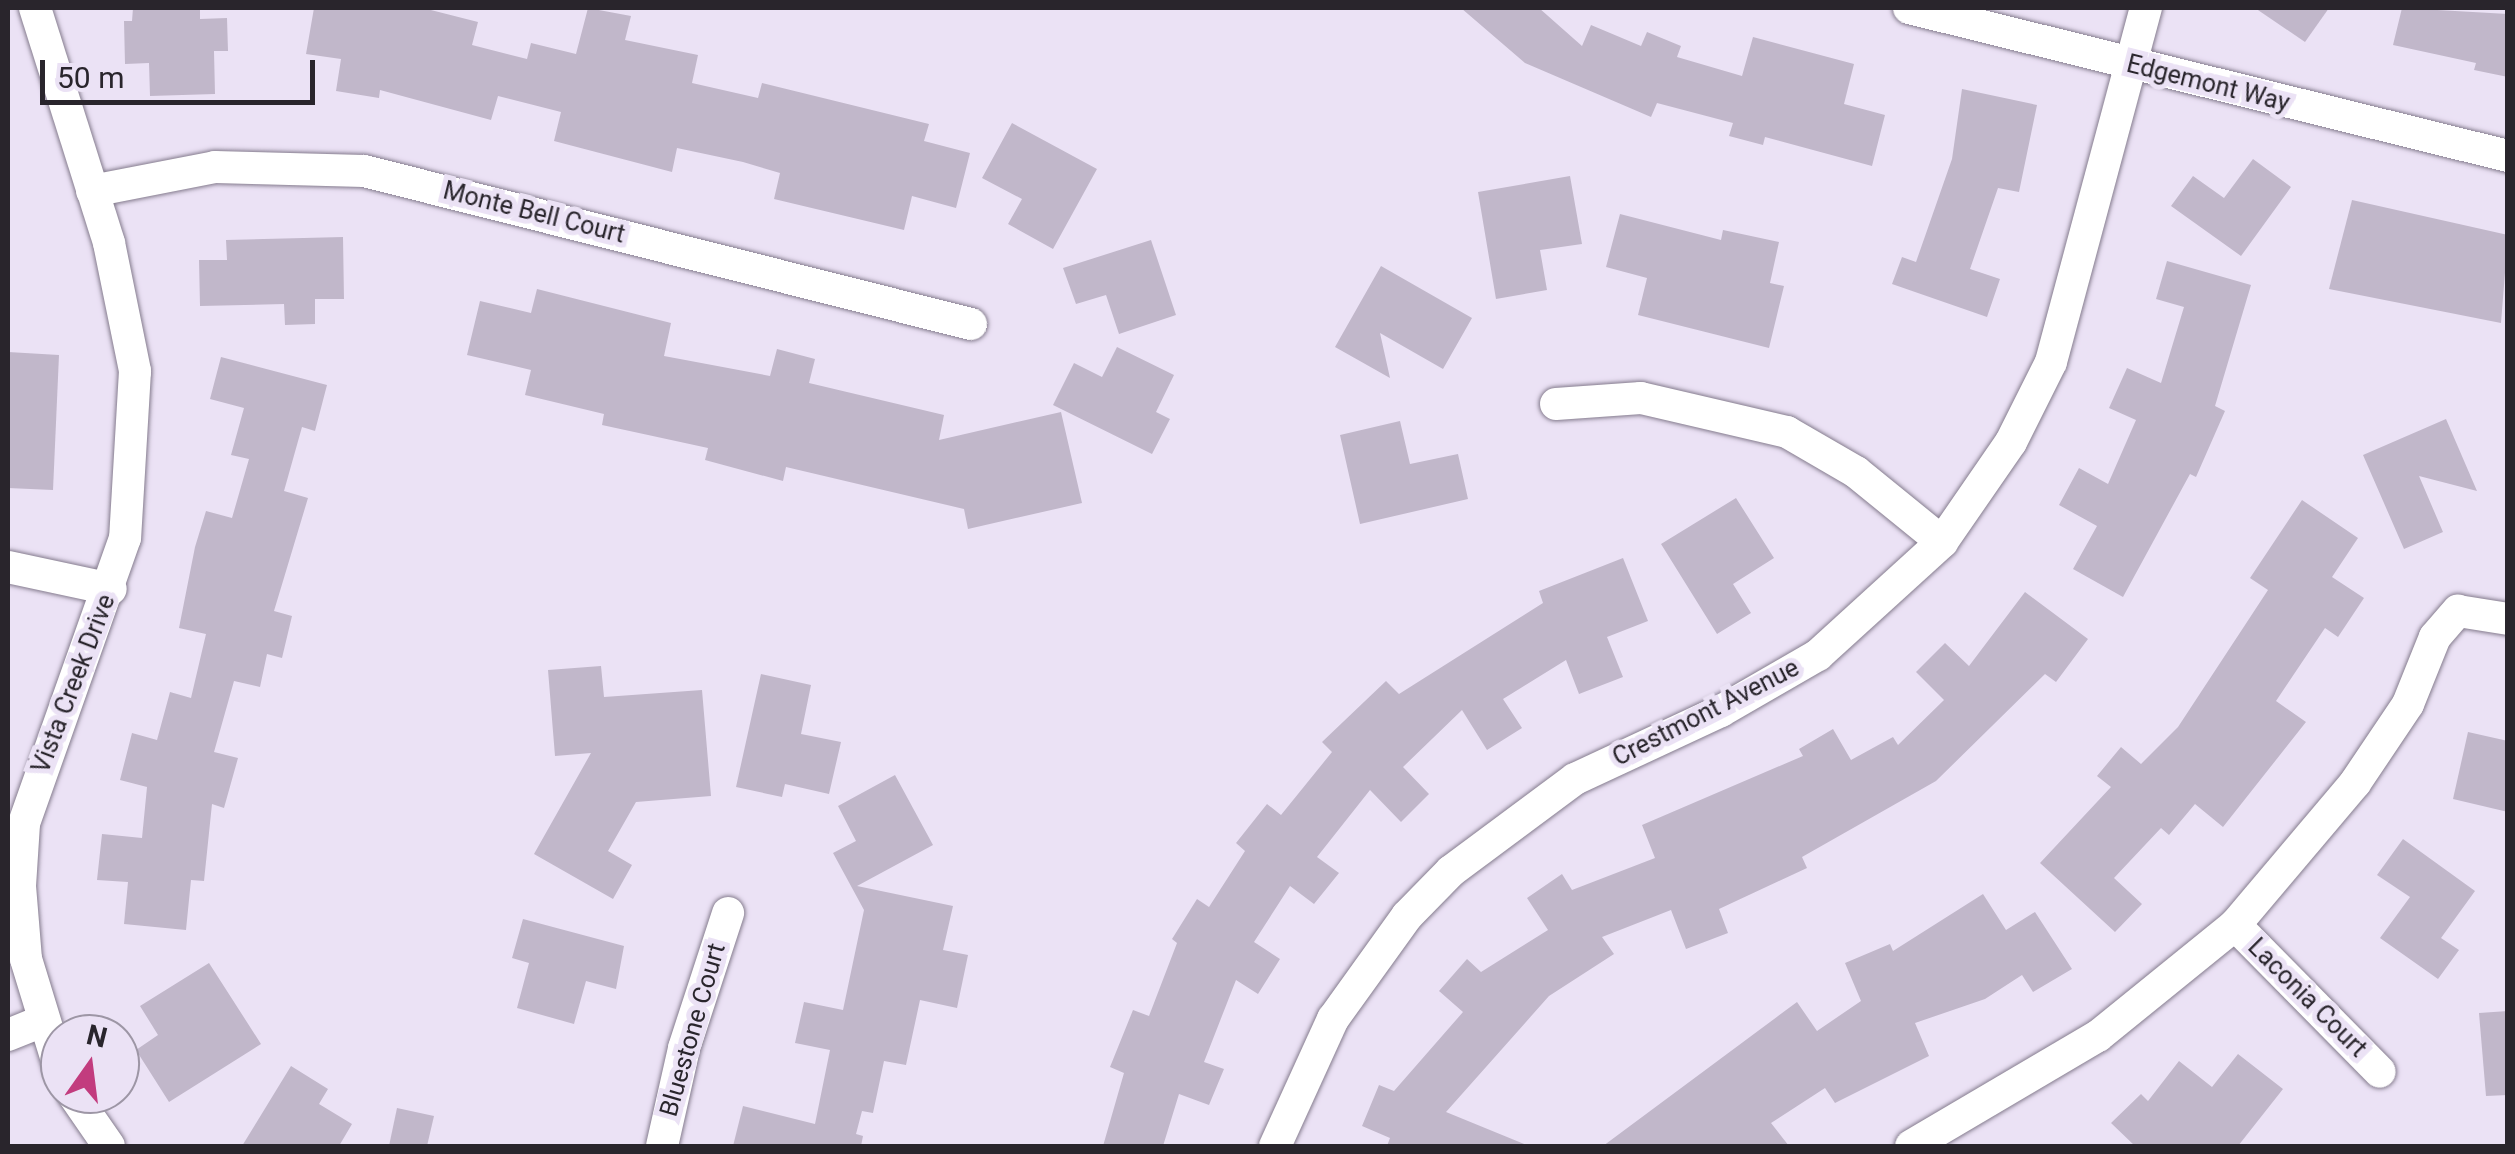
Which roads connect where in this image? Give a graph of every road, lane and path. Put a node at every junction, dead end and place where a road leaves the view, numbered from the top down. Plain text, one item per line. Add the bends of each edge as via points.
1 (35, 8) edge
2 (1909, 8) edge
3 (2146, 8) edge
4 (2132, 66) junction
5 (2508, 156) edge
6 (92, 191) junction
7 (971, 324) dead end
8 (1556, 404) dead end
9 (1942, 542) junction
10 (8, 567) edge
11 (112, 589) junction
12 (2508, 619) edge
13 (728, 914) dead end
14 (2235, 924) junction
15 (40, 1014) edge
16 (40, 1023) edge
17 (8, 1035) edge
18 (2380, 1072) dead end
19 (87, 1114) edge
20 (109, 1146) edge
21 (662, 1146) edge
22 (1275, 1146) edge
23 (1911, 1146) edge

1 - 6 street, Vista Creek Drive
2 - 4 street, Edgemont Way
3 - 4 street, Crestmont Avenue
4 - 5 street, Edgemont Way
4 - 9 street, Crestmont Avenue via 2051,362 2011,442
6 - 7 street, Monte Bell Court via 215,167 364,171
6 - 11 street, Vista Creek Drive via 124,302 135,371 133,485
8 - 9 street via 1641,398 1787,432 1856,472
9 - 22 street, Crestmont Avenue via 1818,655 1721,711 1575,779 1451,870 1407,916 1333,1018
10 - 11 street
11 - 15 street, Vista Creek Drive via 24,824 26,960
12 - 14 street via 2458,610 2435,638 2408,704 2355,783
13 - 21 street, Bluestone Court via 684,1048
14 - 18 street, Laconia Court
14 - 23 street via 2098,1036
16 - 17 street
19 - 20 street

